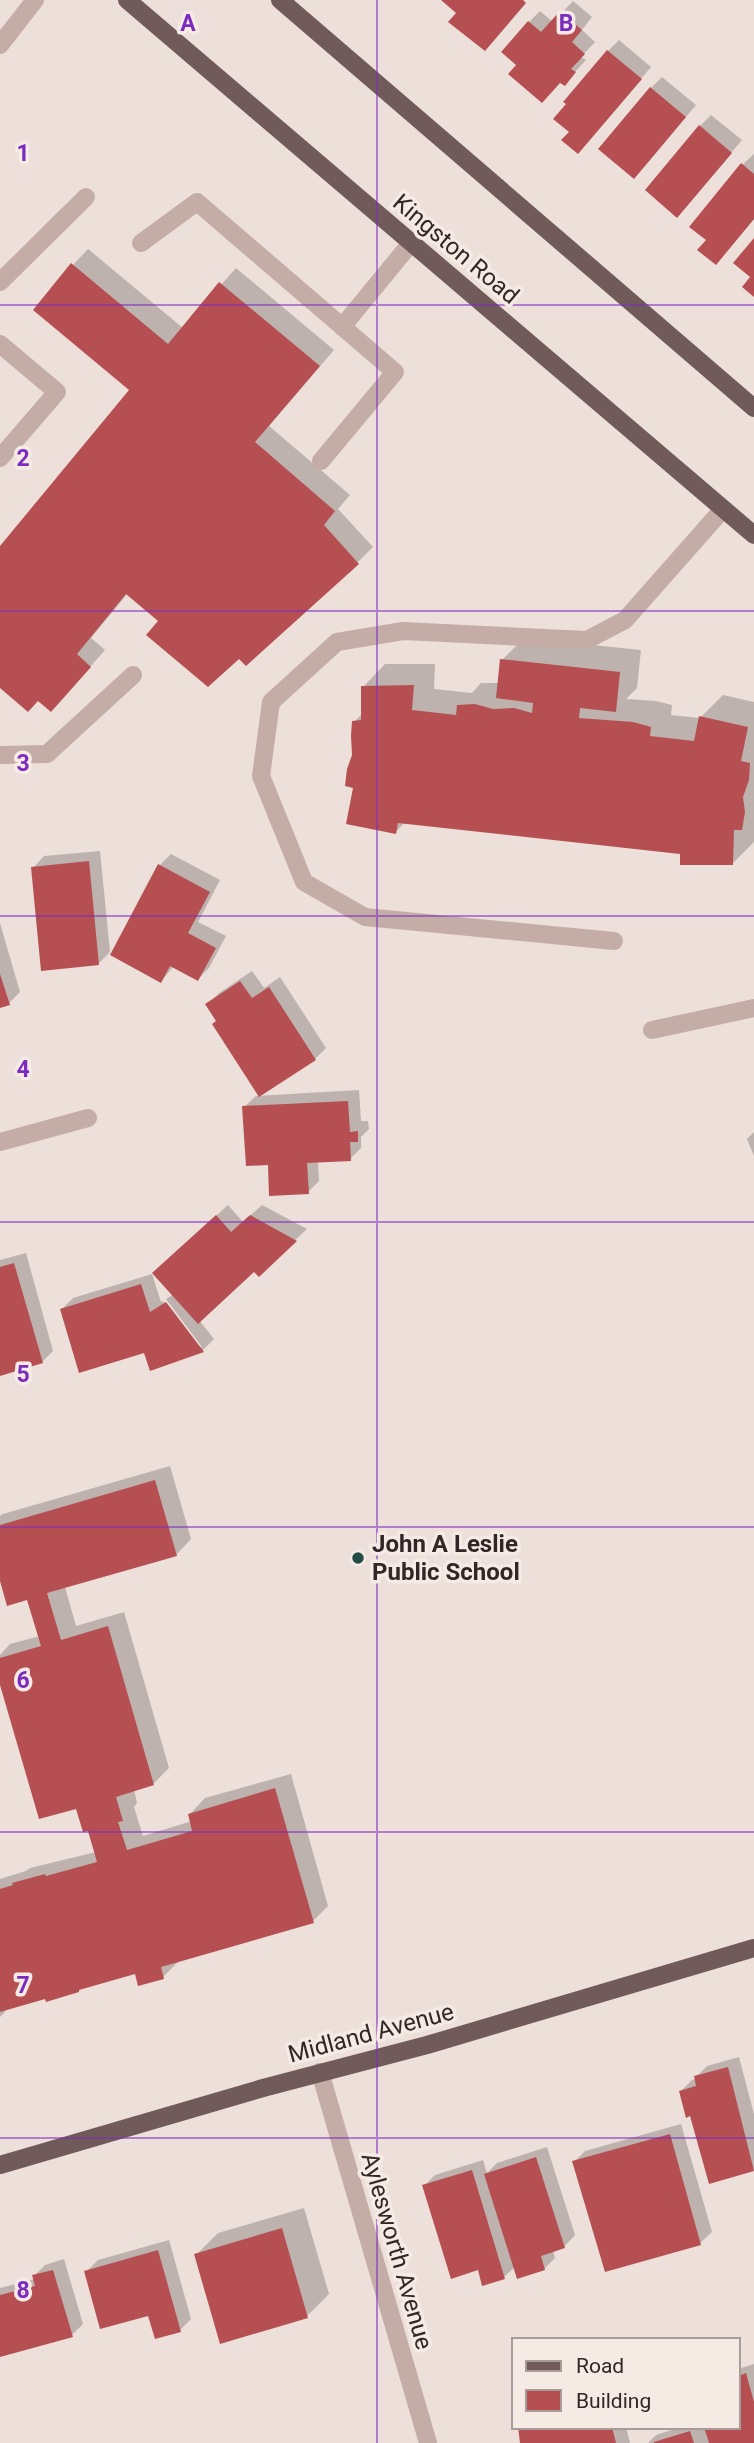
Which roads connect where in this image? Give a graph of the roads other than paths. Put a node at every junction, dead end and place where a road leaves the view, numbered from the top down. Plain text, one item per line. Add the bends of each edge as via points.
1 (35, 0) edge
2 (127, 0) edge
3 (281, 0) edge
4 (0, 45) edge
5 (86, 197) dead end
6 (141, 243) dead end
7 (411, 243) junction
8 (0, 282) edge
9 (342, 327) junction
10 (0, 344) edge
11 (754, 408) edge
12 (0, 458) edge
13 (321, 461) dead end
14 (723, 509) junction
15 (754, 535) edge
16 (134, 675) dead end
17 (0, 755) edge
18 (614, 941) dead end
19 (754, 1008) edge
20 (652, 1030) dead end
21 (88, 1118) dead end
22 (0, 1142) edge
23 (754, 1948) edge
24 (320, 2072) junction
25 (0, 2165) edge
26 (428, 2443) edge

1 - 4 street
2 - 7 main road, Kingston Road
3 - 11 main road
5 - 8 street
6 - 9 street via 197,202
7 - 9 street
7 - 14 main road, Kingston Road
9 - 13 street via 395,373
10 - 12 street via 57,392
14 - 15 main road, Kingston Road
14 - 18 street via 625,620 587,640 403,631 337,642 271,702 261,776 303,883 365,917
16 - 17 street via 47,754
19 - 20 street
21 - 22 street
23 - 24 main road, Midland Avenue
24 - 25 main road, Midland Avenue
24 - 26 street, Aylesworth Avenue

